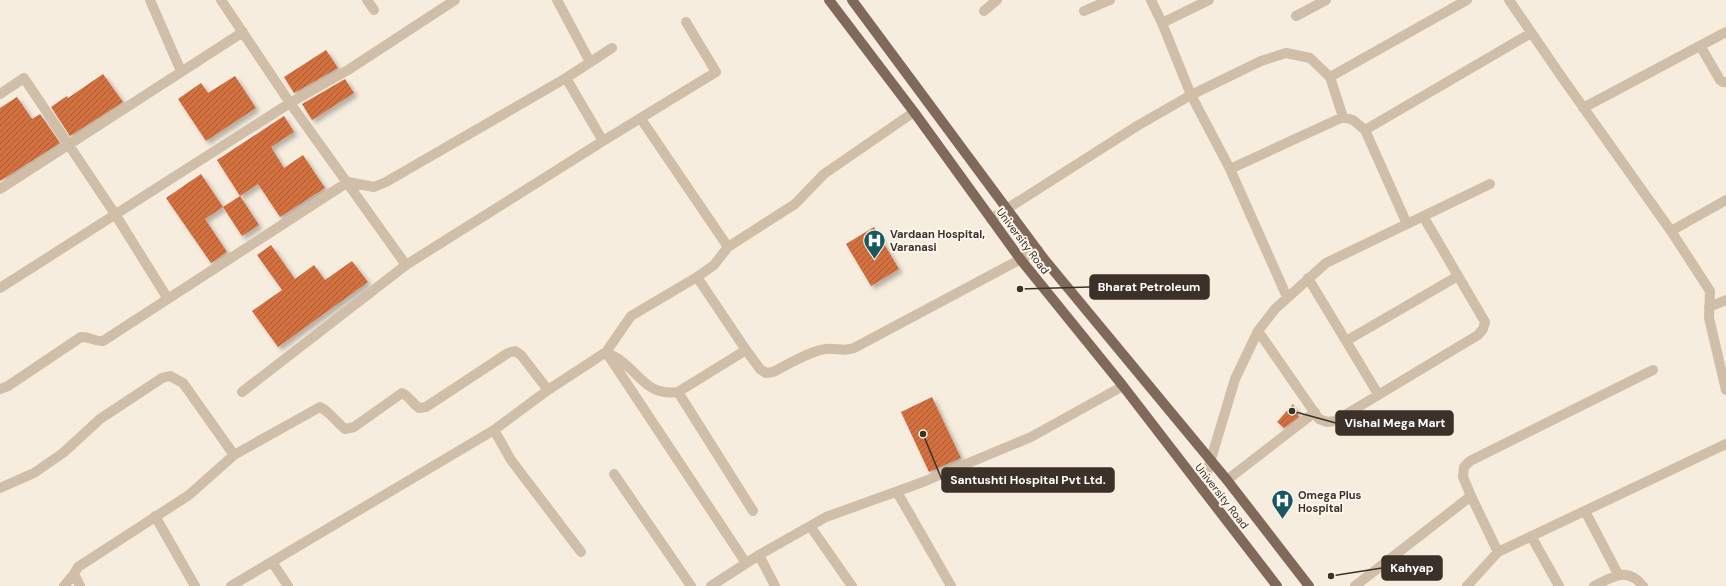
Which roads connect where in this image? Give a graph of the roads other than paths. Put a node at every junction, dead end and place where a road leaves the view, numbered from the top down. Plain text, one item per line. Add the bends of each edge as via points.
1 (150, 0) edge
2 (221, 0) edge
3 (367, 0) edge
4 (455, 0) edge
5 (557, 0) edge
6 (828, 0) edge
7 (852, 0) edge
8 (997, 0) edge
9 (1110, 0) edge
10 (1151, 0) edge
11 (1209, 0) edge
12 (1326, 0) edge
13 (1467, 0) edge
14 (1509, 0) edge
15 (374, 10) dead end
16 (1084, 11) dead end
17 (984, 12) dead end
18 (1296, 16) dead end
19 (686, 22) dead end
20 (1162, 23) junction
21 (243, 32) junction
22 (1726, 32) edge
23 (1531, 33) junction
24 (1701, 47) junction
25 (612, 48) dead end
26 (590, 62) junction
27 (181, 71) junction
28 (1330, 76) junction
29 (566, 78) junction
30 (1726, 82) edge
31 (0, 94) edge
32 (1191, 95) junction
33 (290, 103) junction
34 (1583, 108) junction
35 (914, 112) junction
36 (1344, 117) junction
37 (641, 119) junction
38 (1365, 130) junction
39 (603, 141) junction
40 (68, 144) junction
41 (1230, 169) junction
42 (348, 182) junction
43 (1490, 184) dead end
44 (0, 189) edge
45 (1726, 200) edge
46 (1007, 210) junction
47 (115, 214) junction
48 (1423, 216) junction
49 (991, 219) junction
50 (1407, 224) junction
51 (1671, 231) junction
52 (728, 248) junction
53 (1038, 250) junction
54 (1021, 260) junction
55 (406, 265) junction
56 (1458, 276) junction
57 (697, 277) junction
58 (1308, 278) junction
59 (0, 288) edge
60 (1287, 297) junction
61 (168, 299) junction
62 (1726, 300) edge
63 (1709, 307) junction
64 (1258, 331) junction
65 (1346, 341) junction
66 (746, 350) junction
67 (606, 352) junction
68 (1653, 370) dead end
69 (1123, 386) junction
70 (0, 389) edge
71 (548, 390) junction
72 (1726, 390) edge
73 (242, 392) dead end
74 (678, 392) junction
75 (1378, 394) junction
76 (1314, 412) junction
77 (494, 430) junction
78 (1726, 444) edge
79 (234, 455) junction
80 (1210, 462) junction
81 (614, 474) dead end
82 (1227, 480) junction
83 (0, 488) edge
84 (1202, 489) junction
85 (897, 492) junction
86 (1471, 496) junction
87 (753, 511) dead end
88 (1585, 511) junction
89 (155, 516) junction
90 (810, 526) junction
91 (1531, 536) junction
92 (581, 552) dead end
93 (1498, 552) junction
94 (759, 555) junction
95 (272, 562) junction
96 (746, 563) junction
97 (74, 574) junction
98 (1618, 574) junction
99 (64, 586) edge
100 (80, 586) edge
101 (195, 586) edge
102 (232, 586) edge
103 (288, 586) edge
104 (691, 586) edge
105 (711, 586) edge
106 (775, 586) edge
107 (852, 586) edge
108 (951, 586) edge
109 (1277, 586) edge
110 (1309, 586) edge
111 (1355, 586) edge
112 (1467, 586) edge
113 (1559, 586) edge
114 (1594, 586) edge
115 (1643, 586) edge

1 - 27 street
2 - 21 street
3 - 15 street
4 - 33 street via 348,70
5 - 26 street
6 - 35 main road, University Road
7 - 46 main road
8 - 17 street
9 - 16 street
10 - 20 street
11 - 20 street
12 - 18 street
13 - 28 street
14 - 23 street
19 - 37 street via 716,72
20 - 32 street
21 - 27 street
21 - 33 street
22 - 24 street
23 - 34 street
23 - 38 street
24 - 30 street via 1720,80
24 - 34 street
25 - 26 street
26 - 29 street
27 - 40 street
28 - 32 street via 1310,58 1286,53 1262,61
28 - 36 street
29 - 39 street
29 - 42 street via 386,182 374,187
31 - 40 street via 24,78
32 - 41 street
32 - 46 street via 1137,126
33 - 42 street
33 - 47 street
34 - 51 street
35 - 49 main road, University Road
35 - 52 street via 824,174 795,204
36 - 38 street via 1354,120
36 - 41 street
37 - 39 street
37 - 52 street
38 - 50 street
39 - 55 street
40 - 44 street
40 - 47 street
41 - 60 street
42 - 55 street
42 - 61 street
43 - 48 street
45 - 51 street
46 - 49 street
46 - 53 main road
47 - 59 street
47 - 61 street
48 - 50 street
48 - 56 street
49 - 54 main road, University Road
50 - 58 street via 1326,263
51 - 63 street via 1710,291
52 - 57 street via 714,265
53 - 54 street
53 - 80 main road
54 - 66 street via 847,351 817,351 766,373
54 - 69 main road, University Road
55 - 73 street
56 - 65 street
56 - 75 street via 1485,322 1483,329 1451,352
57 - 66 street
57 - 67 street via 631,316
58 - 60 street
58 - 65 street
60 - 64 street
61 - 70 street via 103,340 98,342 86,336 81,337
62 - 63 street
63 - 72 street via 1709,318
64 - 76 street
64 - 80 street via 1235,379
65 - 75 street
66 - 74 street
67 - 71 street
67 - 74 street via 620,359 645,384 671,393
67 - 96 street
68 - 86 street via 1470,461 1464,467 1463,477
69 - 84 main road, University Road
69 - 85 street via 1031,437
71 - 77 street
71 - 79 street via 515,351 426,407 419,408 402,393 354,427 345,429 320,407
74 - 87 street
75 - 76 street via 1335,422 1320,419
76 - 82 street
77 - 92 street via 511,460
77 - 95 street
78 - 88 street
79 - 83 street via 183,383 170,376 162,378 100,419 63,453 34,473
79 - 89 street via 189,495
80 - 82 main road
80 - 84 street
81 - 104 street
82 - 110 main road
84 - 109 main road, University Road
85 - 90 street via 826,517
85 - 108 street
86 - 93 street
86 - 111 street
88 - 91 street
88 - 98 street
89 - 97 street via 78,567
89 - 101 street
90 - 94 street
90 - 107 street
91 - 93 street
91 - 113 street
93 - 112 street
94 - 96 street
94 - 106 street
95 - 102 street
95 - 103 street
96 - 105 street
97 - 99 street
97 - 100 street
98 - 114 street
98 - 115 street via 1630,574

